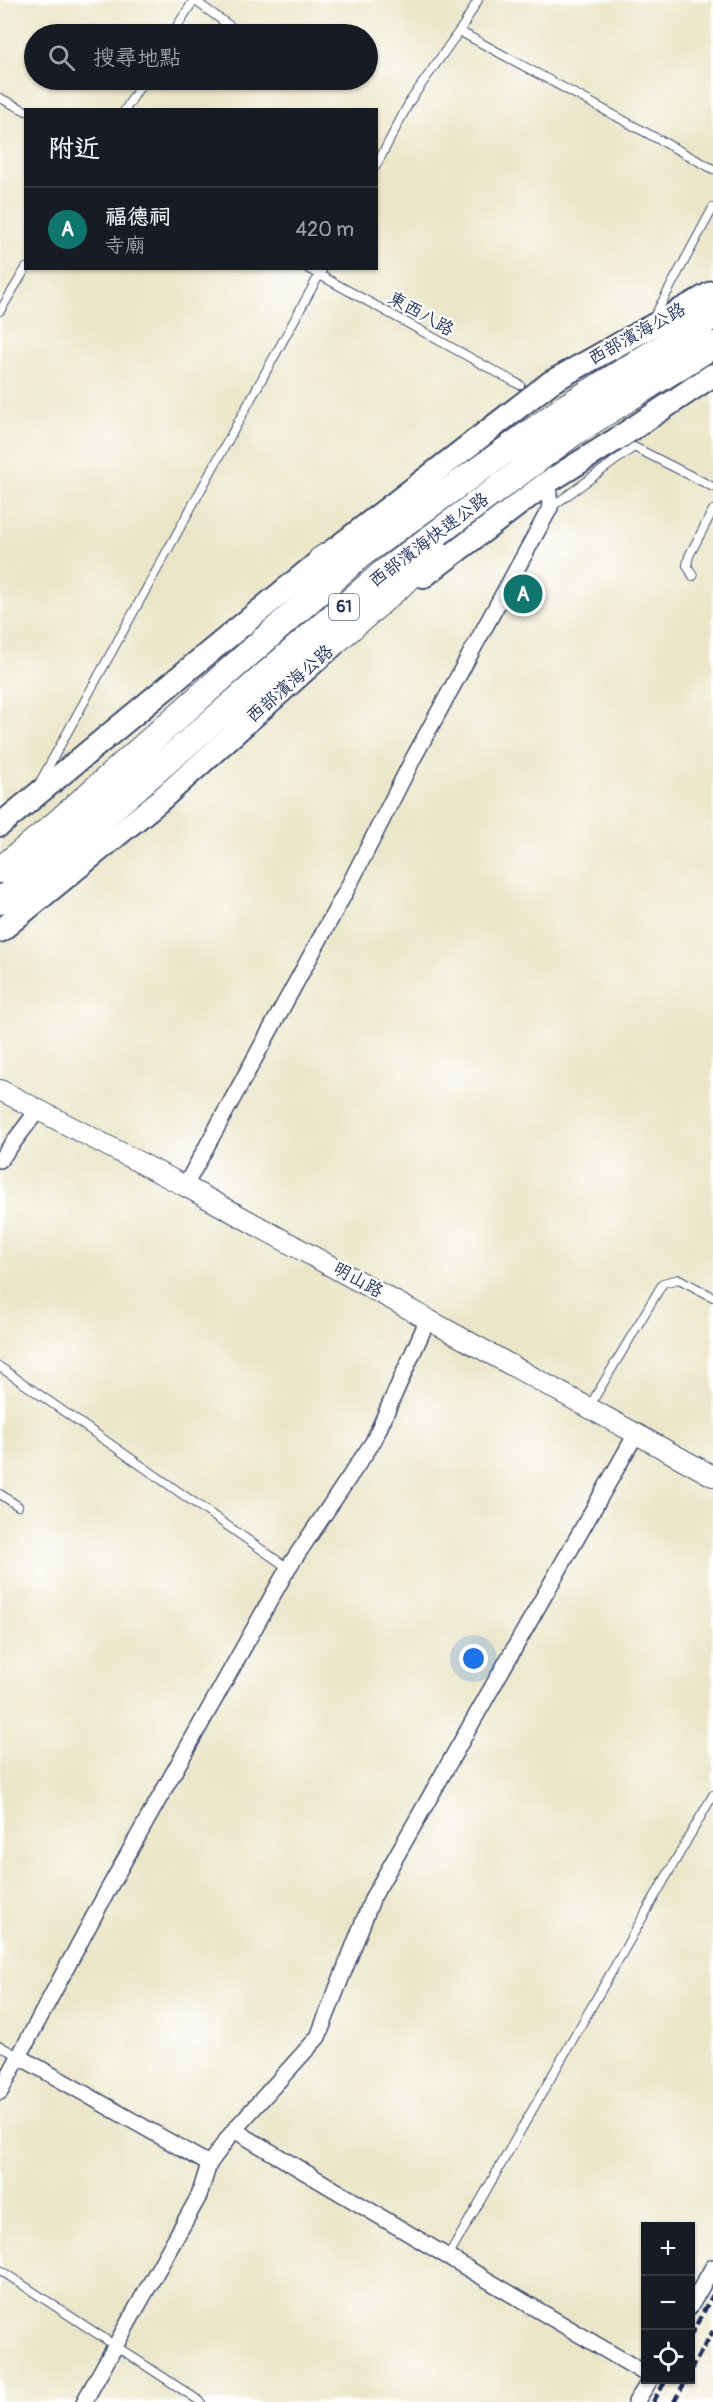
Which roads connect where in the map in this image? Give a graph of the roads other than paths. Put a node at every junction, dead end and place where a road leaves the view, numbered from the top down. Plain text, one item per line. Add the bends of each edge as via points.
1 (194, 0) edge
2 (478, 0) edge
3 (178, 24) edge
4 (227, 24) edge
5 (459, 31) junction
6 (138, 90) edge
7 (0, 98) edge
8 (126, 108) edge
9 (24, 110) edge
10 (378, 162) edge
11 (713, 169) edge
12 (713, 208) edge
13 (25, 270) edge
14 (321, 272) edge
15 (713, 292) edge
16 (0, 310) edge
17 (713, 316) edge
18 (649, 327) junction
19 (713, 345) edge
20 (713, 375) edge
21 (520, 385) dead end
22 (566, 408) junction
23 (573, 433) junction
24 (548, 482) junction
25 (713, 487) edge
26 (550, 508) junction
27 (713, 510) edge
28 (321, 560) junction
29 (693, 576) dead end
30 (320, 655) junction
31 (31, 800) junction
32 (0, 825) edge
33 (0, 870) edge
34 (0, 901) edge
35 (0, 931) edge
36 (0, 1090) edge
37 (38, 1110) junction
38 (0, 1160) edge
39 (185, 1186) junction
40 (713, 1297) edge
41 (428, 1319) junction
42 (0, 1367) edge
43 (590, 1407) junction
44 (636, 1434) junction
45 (713, 1476) edge
46 (0, 1494) edge
47 (18, 1506) dead end
48 (288, 1568) junction
49 (713, 1795) edge
50 (0, 2046) edge
51 (20, 2057) junction
52 (0, 2092) edge
53 (234, 2130) junction
54 (209, 2164) junction
55 (448, 2257) junction
56 (713, 2267) edge
57 (0, 2270) edge
58 (695, 2298) edge
59 (114, 2345) junction
60 (641, 2372) edge
61 (647, 2384) edge
62 (84, 2402) edge
63 (201, 2402) edge
64 (636, 2402) edge

1 - 3 lane
1 - 4 lane
2 - 5 lane
5 - 10 lane via 410,100
5 - 11 lane
6 - 8 lane
7 - 9 lane
12 - 18 lane
13 - 16 lane
14 - 21 lane, 東西八路
14 - 31 lane
15 - 18 main road, 西部濱海公路
17 - 22 highway, 西部濱海快速公路 / 61
18 - 28 main road, 西部濱海公路 via 551,382
19 - 23 highway, 西部濱海快速公路 / 61
20 - 24 main road, 西部濱海公路 / 61
22 - 28 highway
22 - 33 highway, 西部濱海快速公路 / 61 via 360,555
23 - 30 highway
23 - 34 highway, 西部濱海快速公路 / 61 via 382,574 62,852
24 - 26 street
24 - 30 main road, 西部濱海公路 / 61
25 - 26 lane via 634,447
26 - 39 street
27 - 29 lane via 688,556 687,565
28 - 31 main road, 西部濱海公路
30 - 35 main road, 西部濱海公路 / 61 via 158,802
31 - 32 main road, 西部濱海公路
36 - 37 street, 明山路
37 - 38 street
37 - 39 street, 明山路
39 - 41 street, 明山路
40 - 43 lane via 679,1279 663,1283
41 - 43 street, 明山路
41 - 48 street via 373,1442
42 - 48 lane
43 - 44 street, 明山路
44 - 45 street, 明山路
44 - 53 street via 373,1897 318,2037
46 - 47 lane
48 - 51 street via 108,1888
49 - 55 lane
50 - 51 lane
51 - 52 street
51 - 54 street
53 - 54 street
53 - 55 street
54 - 59 street via 199,2196
55 - 60 street
56 - 58 street
57 - 59 lane
59 - 62 street
59 - 63 lane
61 - 64 street

